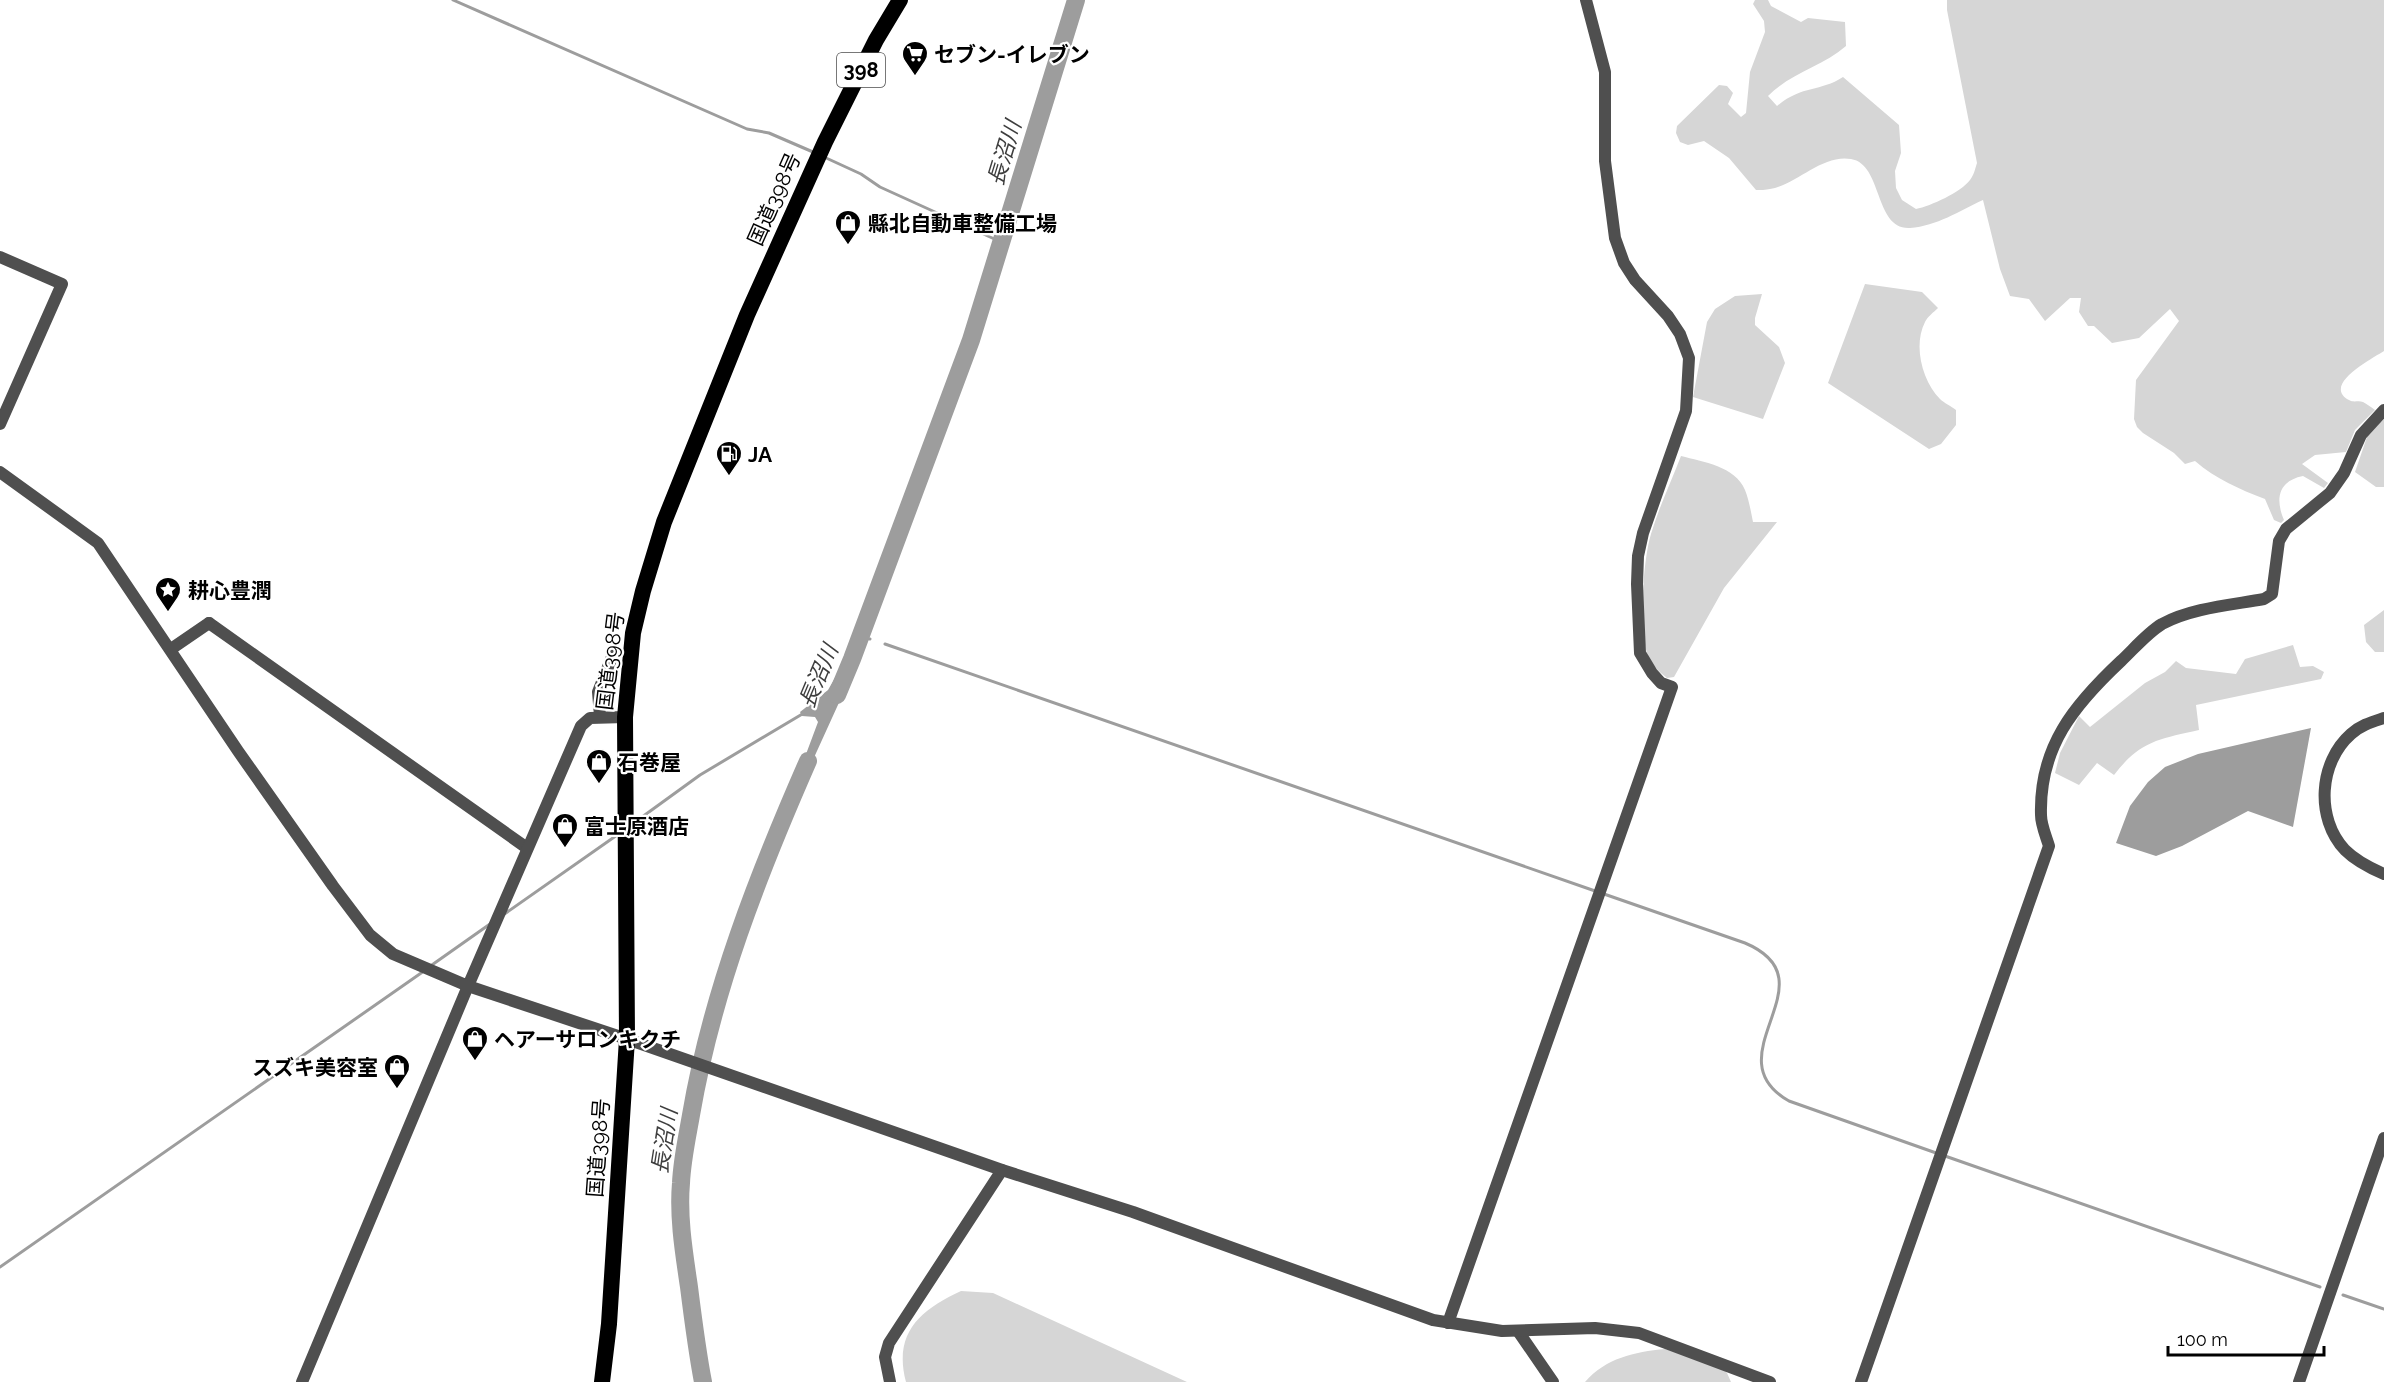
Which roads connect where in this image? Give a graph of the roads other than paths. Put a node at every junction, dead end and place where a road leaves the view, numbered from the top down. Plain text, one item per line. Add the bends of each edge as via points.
1 (900, 0) edge
2 (1586, 0) edge
3 (0, 257) edge
4 (2384, 410) edge
5 (0, 424) edge
6 (0, 472) edge
7 (171, 650) junction
8 (614, 652) dead end
9 (600, 716) junction
10 (625, 717) junction
11 (2384, 718) edge
12 (527, 848) junction
13 (2384, 874) edge
14 (468, 986) junction
15 (627, 1039) junction
16 (2384, 1138) edge
17 (1002, 1170) junction
18 (1448, 1323) junction
19 (1518, 1331) junction
20 (302, 1382) edge
21 (602, 1382) edge
22 (890, 1382) edge
23 (1553, 1382) edge
24 (1770, 1382) edge
25 (1861, 1382) edge
26 (2299, 1382) edge

1 - 10 highway, 国道398号 / 398 via 825,142 747,315 664,522 633,633
2 - 18 street via 1605,72 1605,161 1615,238 1624,263 1668,316 1689,358 1686,411 1643,533 1637,575 1640,653 1652,674 1672,687
3 - 5 street via 62,284
4 - 25 street via 2361,435 2344,474 2330,493 2286,529 2279,541 2272,594 2264,599 2180,616 2160,626 2092,688 2060,731 2050,752 2042,799 2041,817 2049,846
6 - 7 street via 98,543
7 - 12 street via 209,623
7 - 14 street via 364,928 393,954
8 - 9 street via 598,692
9 - 10 street
9 - 12 street via 581,726
10 - 15 highway, 国道398号 / 398
11 - 13 street via 2351,734 2330,764 2325,790 2327,816 2345,850
12 - 14 street
14 - 15 street
14 - 20 street
15 - 17 street
15 - 21 highway, 国道398号 / 398
16 - 26 street
17 - 18 street
17 - 22 street via 889,1344 885,1357
18 - 19 street
19 - 23 street
19 - 24 street via 1595,1328 1639,1333

